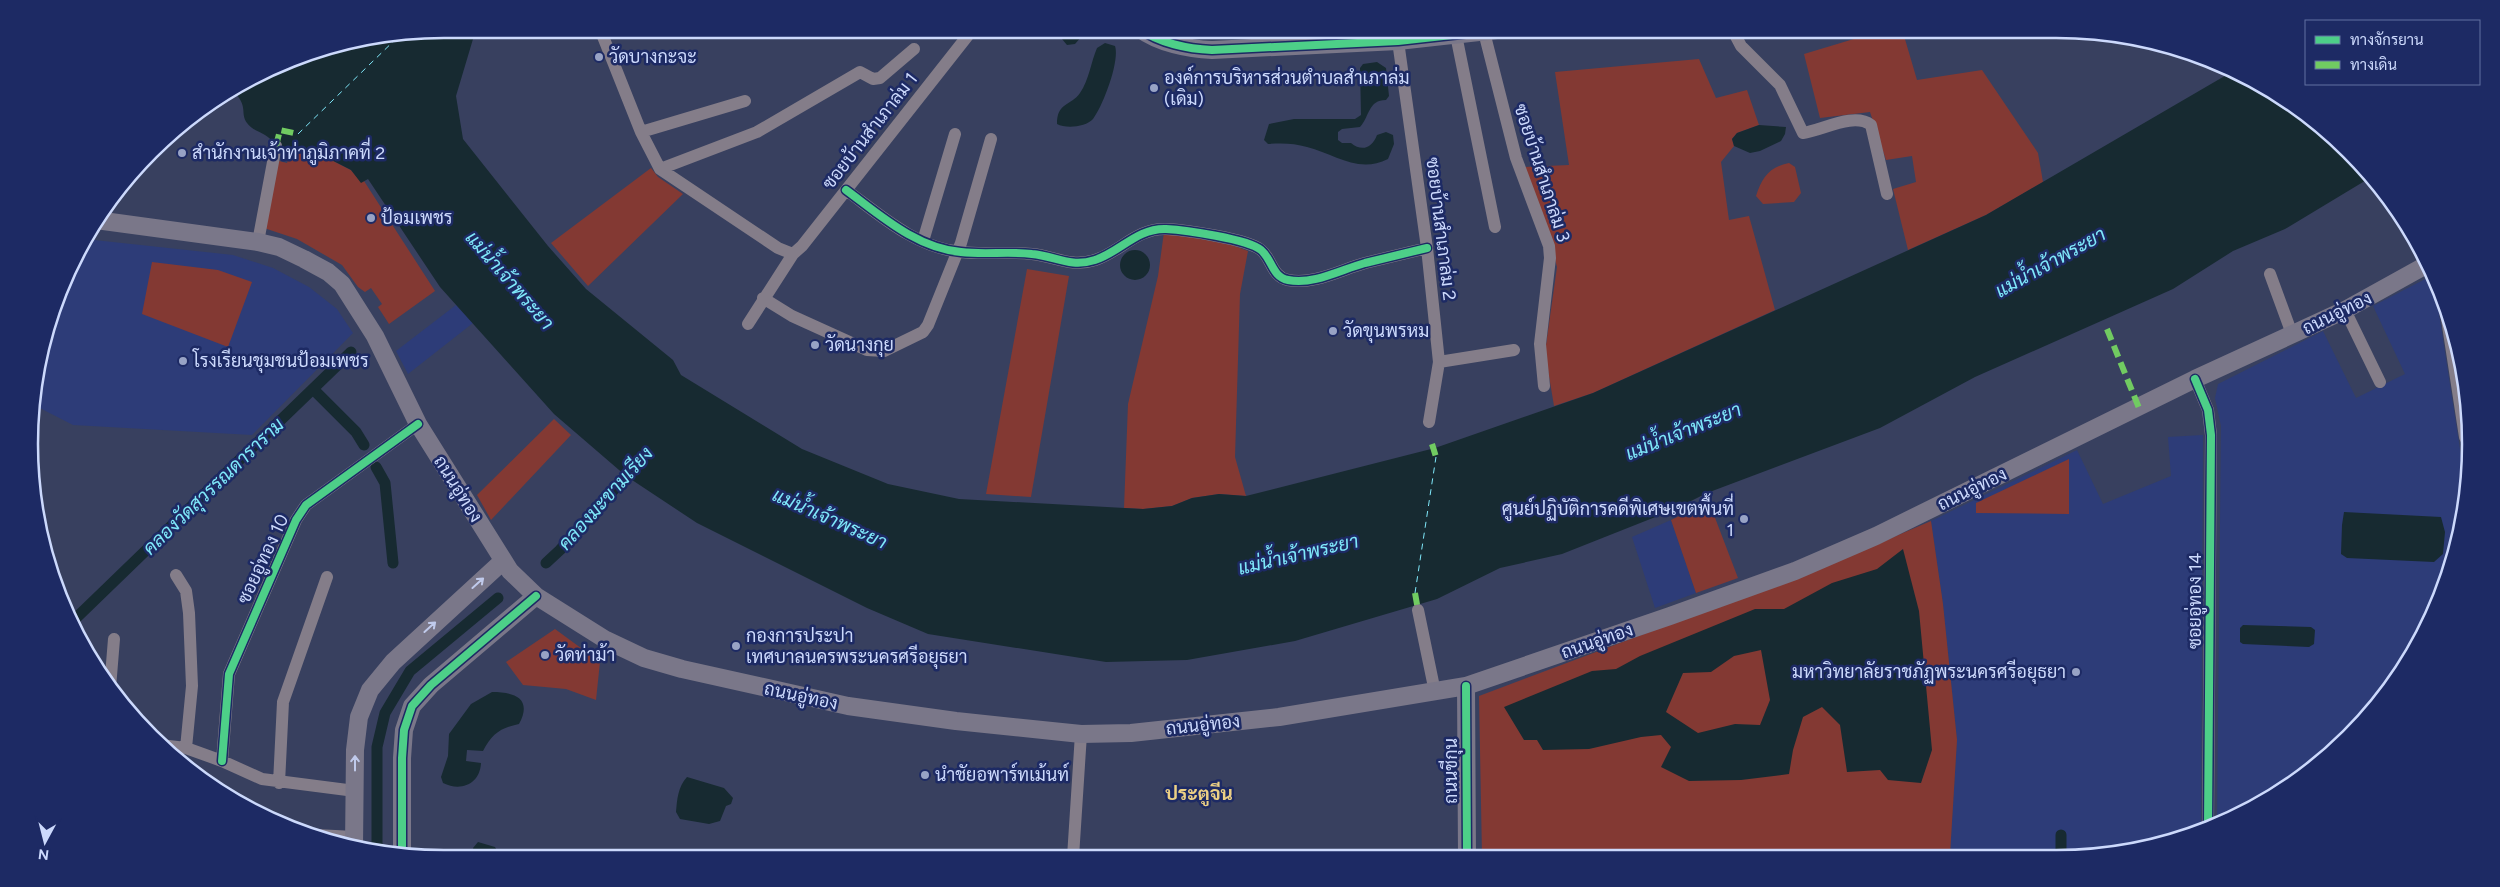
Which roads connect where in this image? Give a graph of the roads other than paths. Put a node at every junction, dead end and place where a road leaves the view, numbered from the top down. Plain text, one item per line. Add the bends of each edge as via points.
1 (604, 38) edge
2 (966, 38) edge
3 (1163, 38) edge
4 (1270, 38) edge
5 (1427, 38) edge
6 (1457, 38) edge
7 (1486, 38) edge
8 (1737, 38) edge
9 (1398, 41) junction
10 (1269, 48) junction
11 (914, 49) dead end
12 (745, 101) dead end
13 (641, 132) junction
14 (955, 134) dead end
15 (991, 139) dead end
16 (276, 146) dead end
17 (660, 169) junction
18 (846, 190) junction
19 (1887, 194) dead end
20 (104, 221) edge
21 (1495, 227) dead end
22 (923, 241) junction
23 (258, 242) junction
24 (1427, 248) junction
25 (958, 252) junction
26 (793, 254) junction
27 (2422, 267) edge
28 (2270, 274) dead end
29 (763, 298) junction
30 (2345, 310) junction
31 (748, 324) dead end
32 (2292, 334) junction
33 (1514, 350) dead end
34 (2452, 351) edge
35 (1439, 362) junction
36 (2195, 379) junction
37 (2380, 382) dead end
38 (1544, 386) dead end
39 (2462, 417) edge
40 (1429, 422) dead end
41 (418, 424) junction
42 (503, 561) junction
43 (176, 575) dead end
44 (327, 577) dead end
45 (536, 596) junction
46 (1418, 610) dead end
47 (114, 639) dead end
48 (111, 676) edge
49 (1466, 686) junction
50 (1435, 692) junction
51 (1081, 734) junction
52 (173, 747) edge
53 (186, 748) junction
54 (222, 761) junction
55 (279, 783) junction
56 (355, 792) junction
57 (2208, 820) edge
58 (354, 840) edge
59 (402, 847) edge
60 (1073, 850) edge
61 (1467, 850) edge

1 - 13 street
2 - 18 street, ซอยบ้านสำเภาล่ม 1
3 - 10 main road via 1192,49
4 - 10 street
5 - 9 main road
6 - 21 street
7 - 38 street, ซอยบ้านสำเภาล่ม 3 via 1516,158 1549,246 1540,344
8 - 19 street via 1780,85 1803,133 1855,120 1865,120 1871,125
9 - 10 main road
9 - 24 street, ซอยบ้านสำเภาล่ม 2
11 - 17 street via 880,78 874,80 860,72 757,132
12 - 13 street
13 - 17 street
14 - 22 street
15 - 25 street
16 - 23 street
17 - 26 street via 778,248
18 - 22 street via 899,230
18 - 26 street, ซอยบ้านสำเภาล่ม 1
20 - 23 main road, ถนนอู่ทอง
22 - 25 street
23 - 41 main road, ถนนอู่ทอง via 279,247 304,259 342,284 375,336
24 - 25 street via 1301,281 1278,276 1262,250 1252,245 1165,229 1150,230 1095,260 1078,263 1016,252
24 - 35 street, ซอยบ้านสำเภาล่ม 2
25 - 29 street via 923,332 884,351 867,350 792,316
26 - 29 street, ซอยบ้านสำเภาล่ม 1
27 - 30 main road, ถนนอู่ทอง
28 - 32 street
29 - 31 street, ซอยบ้านสำเภาล่ม 1
30 - 32 main road, ถนนอู่ทอง
30 - 37 street
32 - 36 main road, ถนนอู่ทอง
33 - 35 street
34 - 39 street
35 - 40 street, ซอยบ้านสำเภาล่ม 2
36 - 49 main road, ถนนอู่ทอง via 1876,536 1795,571
36 - 57 street, ซอยอู่ทอง 14 via 2208,410 2211,435
41 - 42 main road, ถนนอู่ทอง
41 - 54 street, ซอยอู่ทอง 10 via 306,505 296,520 229,674
42 - 45 main road, ถนนอู่ทอง
56 -> 42 main road via 355,750 360,717 370,690 393,662
43 - 53 street via 186,591 189,613 192,686
44 - 55 street via 283,702
45 - 51 main road, ถนนอู่ทอง via 606,640 644,658 682,669 848,706
45 - 59 main road via 431,685 412,706 404,730
46 - 50 street
47 - 48 street
49 - 50 main road, ถนนอู่ทอง
49 - 61 main road, ถนนชีกุน
50 - 51 main road, ถนนอู่ทอง via 1279,717 1131,733
51 - 60 street
52 - 53 street
53 - 54 street
54 - 55 street
55 - 56 street
56 - 58 main road

